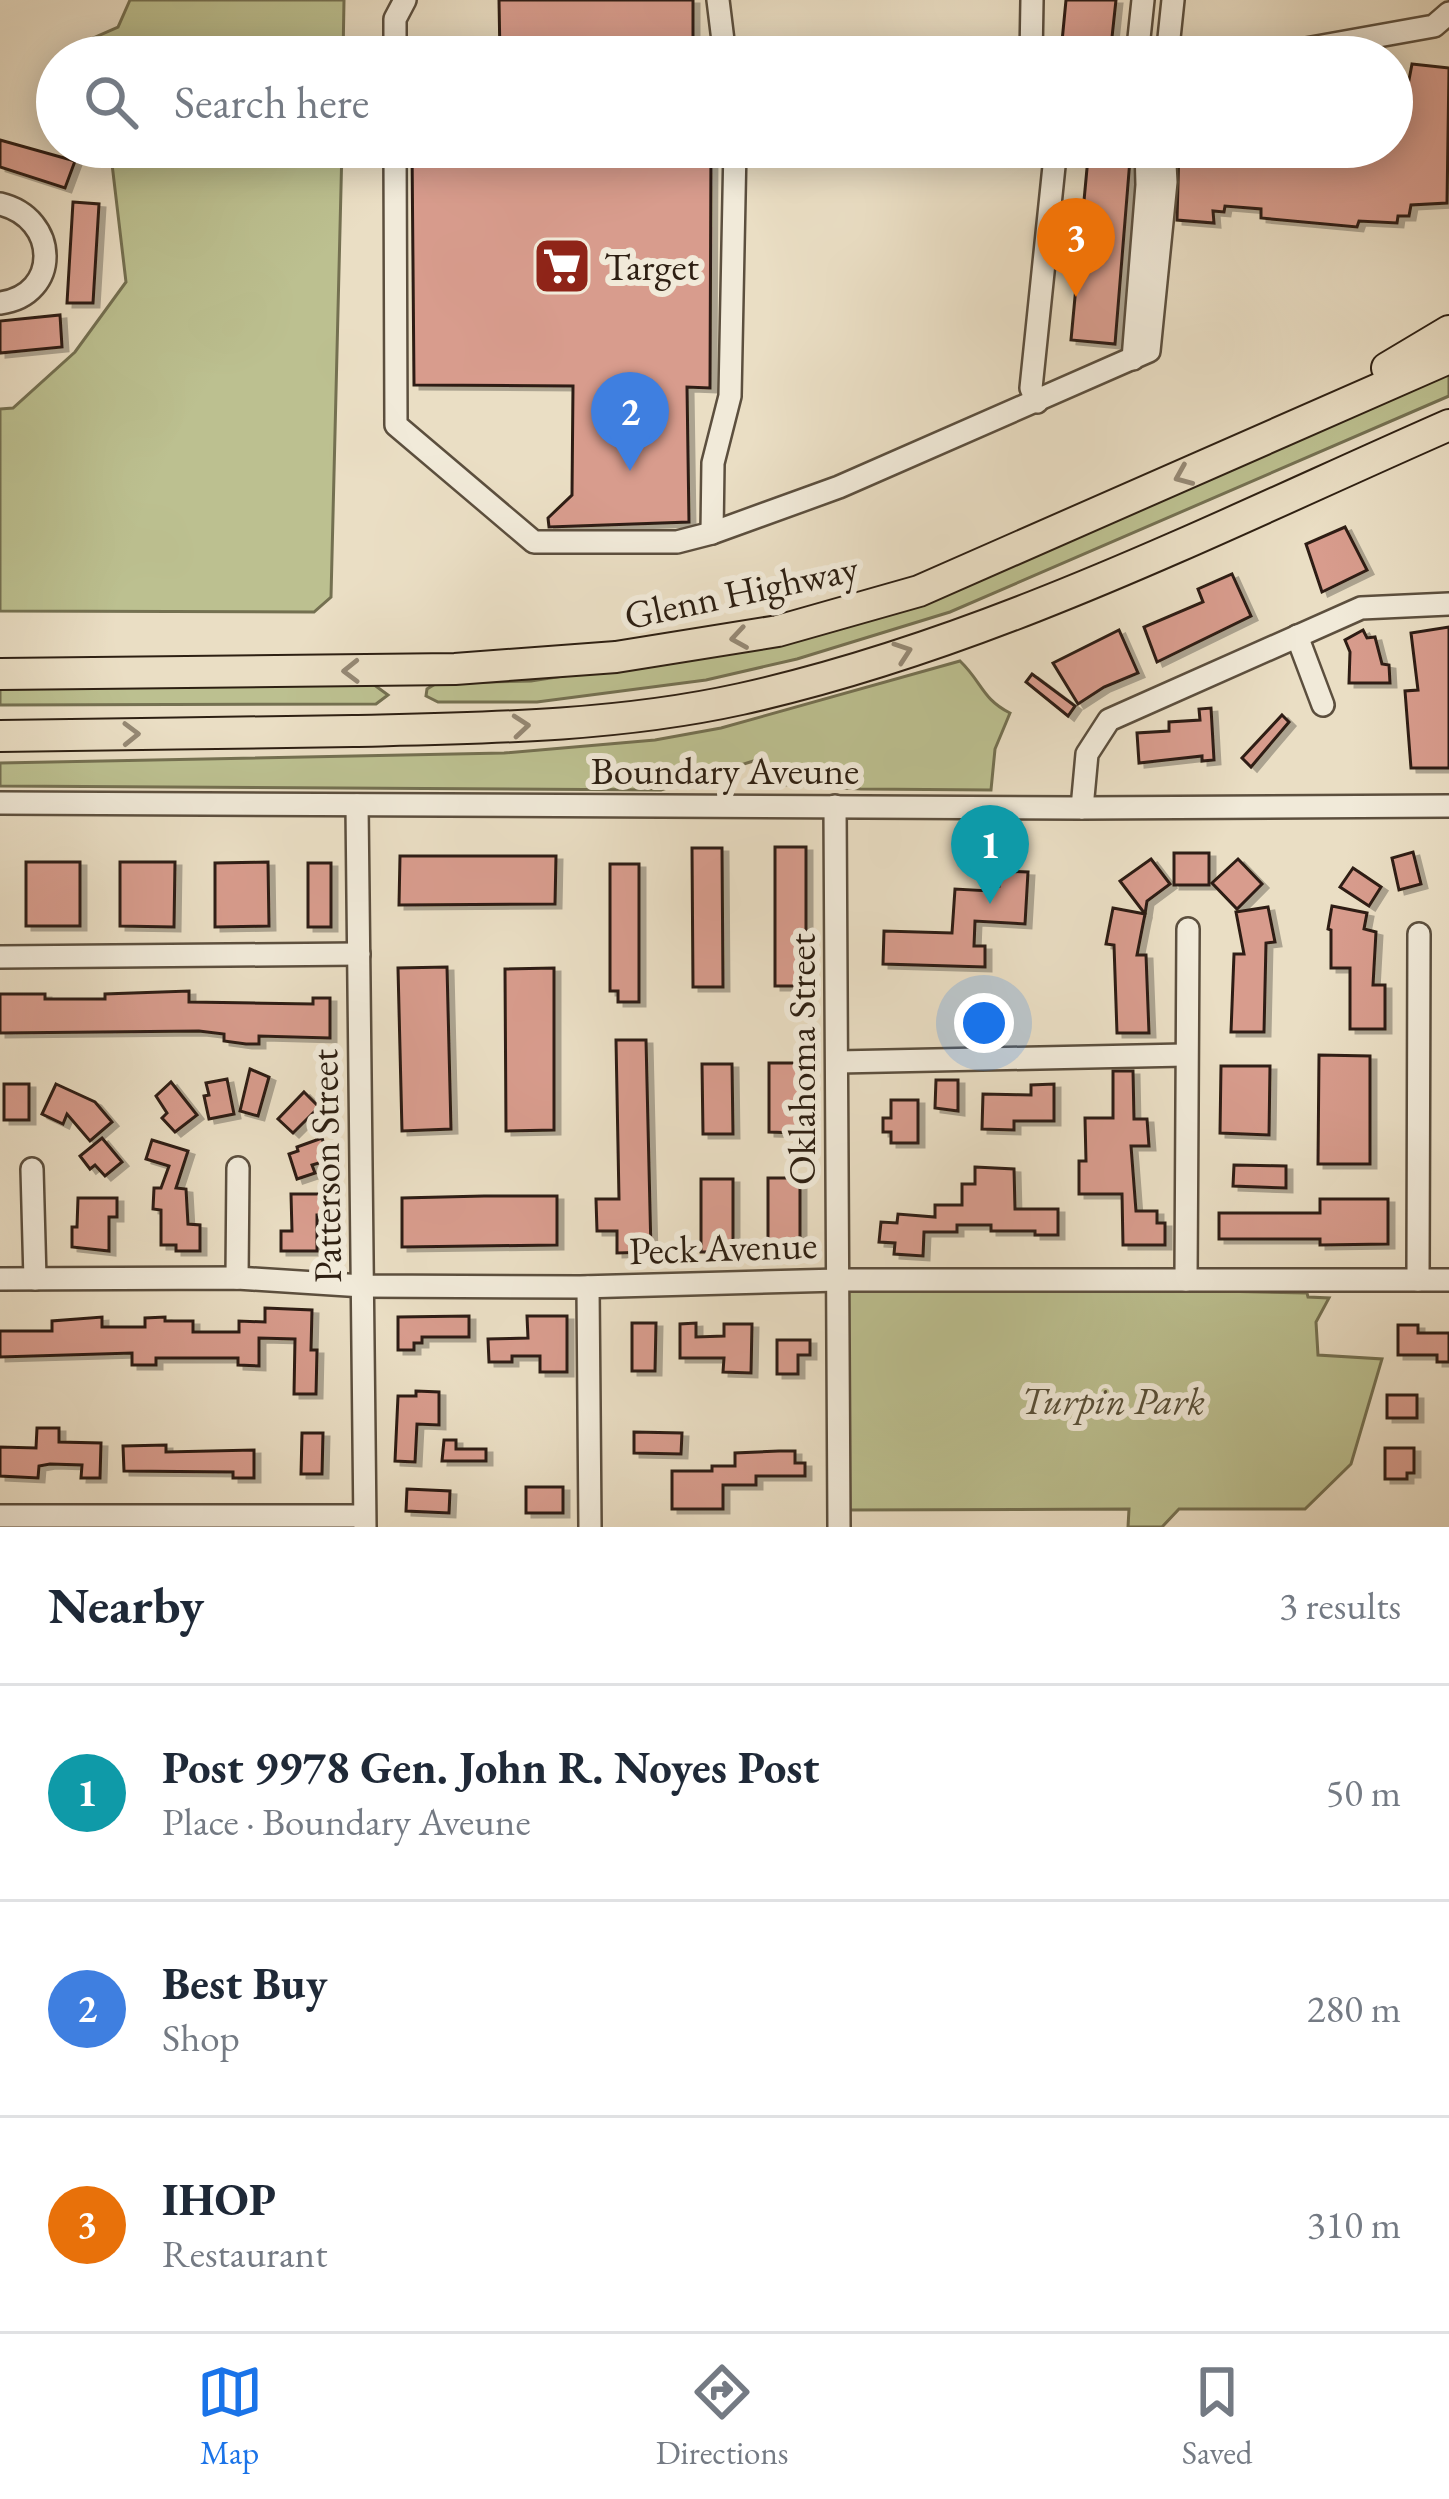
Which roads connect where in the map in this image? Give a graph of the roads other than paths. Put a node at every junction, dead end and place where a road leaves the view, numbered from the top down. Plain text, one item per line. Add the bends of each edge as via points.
1 (406, 0) edge
2 (718, 0) edge
3 (1032, 0) edge
4 (1143, 0) edge
5 (1173, 0) edge
6 (1449, 14) edge
7 (395, 36) edge
8 (722, 36) edge
9 (1031, 36) edge
10 (1140, 36) edge
11 (1169, 36) edge
12 (1378, 36) edge
13 (395, 168) edge
14 (735, 168) edge
15 (1054, 168) edge
16 (1147, 168) edge
17 (1165, 168) edge
18 (0, 203) edge
19 (1149, 266) junction
20 (0, 304) edge
21 (1449, 331) edge
22 (1449, 358) edge
23 (1036, 402) junction
24 (1449, 424) edge
25 (1290, 430) junction
26 (1449, 447) edge
27 (712, 533) junction
28 (1046, 602) junction
29 (1449, 604) edge
30 (1297, 636) junction
31 (0, 674) edge
32 (1323, 705) dead end
33 (5, 736) edge
34 (0, 803) edge
35 (357, 805) junction
36 (835, 806) junction
37 (1449, 806) edge
38 (1082, 808) junction
39 (1188, 929) dead end
40 (1419, 934) dead end
41 (358, 954) junction
42 (0, 957) edge
43 (1185, 1055) junction
44 (838, 1062) junction
45 (238, 1168) dead end
46 (32, 1169) dead end
47 (237, 1278) junction
48 (0, 1279) edge
49 (35, 1279) junction
50 (838, 1280) junction
51 (1186, 1280) junction
52 (1418, 1280) junction
53 (1449, 1280) edge
54 (363, 1286) junction
55 (588, 1287) junction
56 (0, 1516) edge
57 (364, 1521) edge
58 (590, 1527) edge
59 (839, 1527) edge

1 - 7 street
2 - 8 street
3 - 9 street
4 - 10 street
5 - 11 street
6 - 12 street via 1434,26
13 - 27 street via 395,424 534,542 677,542
14 - 27 street via 730,396 712,463
15 - 23 street via 1031,388
16 - 19 street
17 - 19 street
18 - 20 street via 30,217 45,249 37,283
19 - 23 street via 1141,355
21 - 25 highway
22 - 25 highway, Glenn Highway
23 - 27 street
24 - 28 highway
25 -> 31 highway, Glenn Highway via 919,591 778,632 616,657 454,669
26 - 28 highway
33 -> 28 highway via 498,728 617,718 834,675
29 - 30 street via 1360,608
30 - 32 street
30 - 38 street via 1109,720 1088,754
34 - 35 street, Boundary Aveune
35 - 36 street, Boundary Aveune
35 - 41 street, Patterson Street
36 - 38 street, Boundary Aveune
36 - 44 street, Oklahoma Street
37 - 38 street, Boundary Aveune
39 - 43 street
40 - 52 street
41 - 42 street
41 - 54 street, Patterson Street
43 - 44 street
43 - 51 street
44 - 50 street, Oklahoma Street
45 - 47 street
46 - 49 street
47 - 49 street, Peck Avenue
47 - 54 street, Peck Avenue
48 - 49 street, Peck Avenue
50 - 51 street, Peck Avenue
50 - 55 street, Peck Avenue
50 - 59 street, Oklahoma Street
51 - 52 street, Peck Avenue
52 - 53 street, Peck Avenue
54 - 55 street, Peck Avenue
54 - 57 street, Patterson Street
55 - 58 street
56 - 57 street

